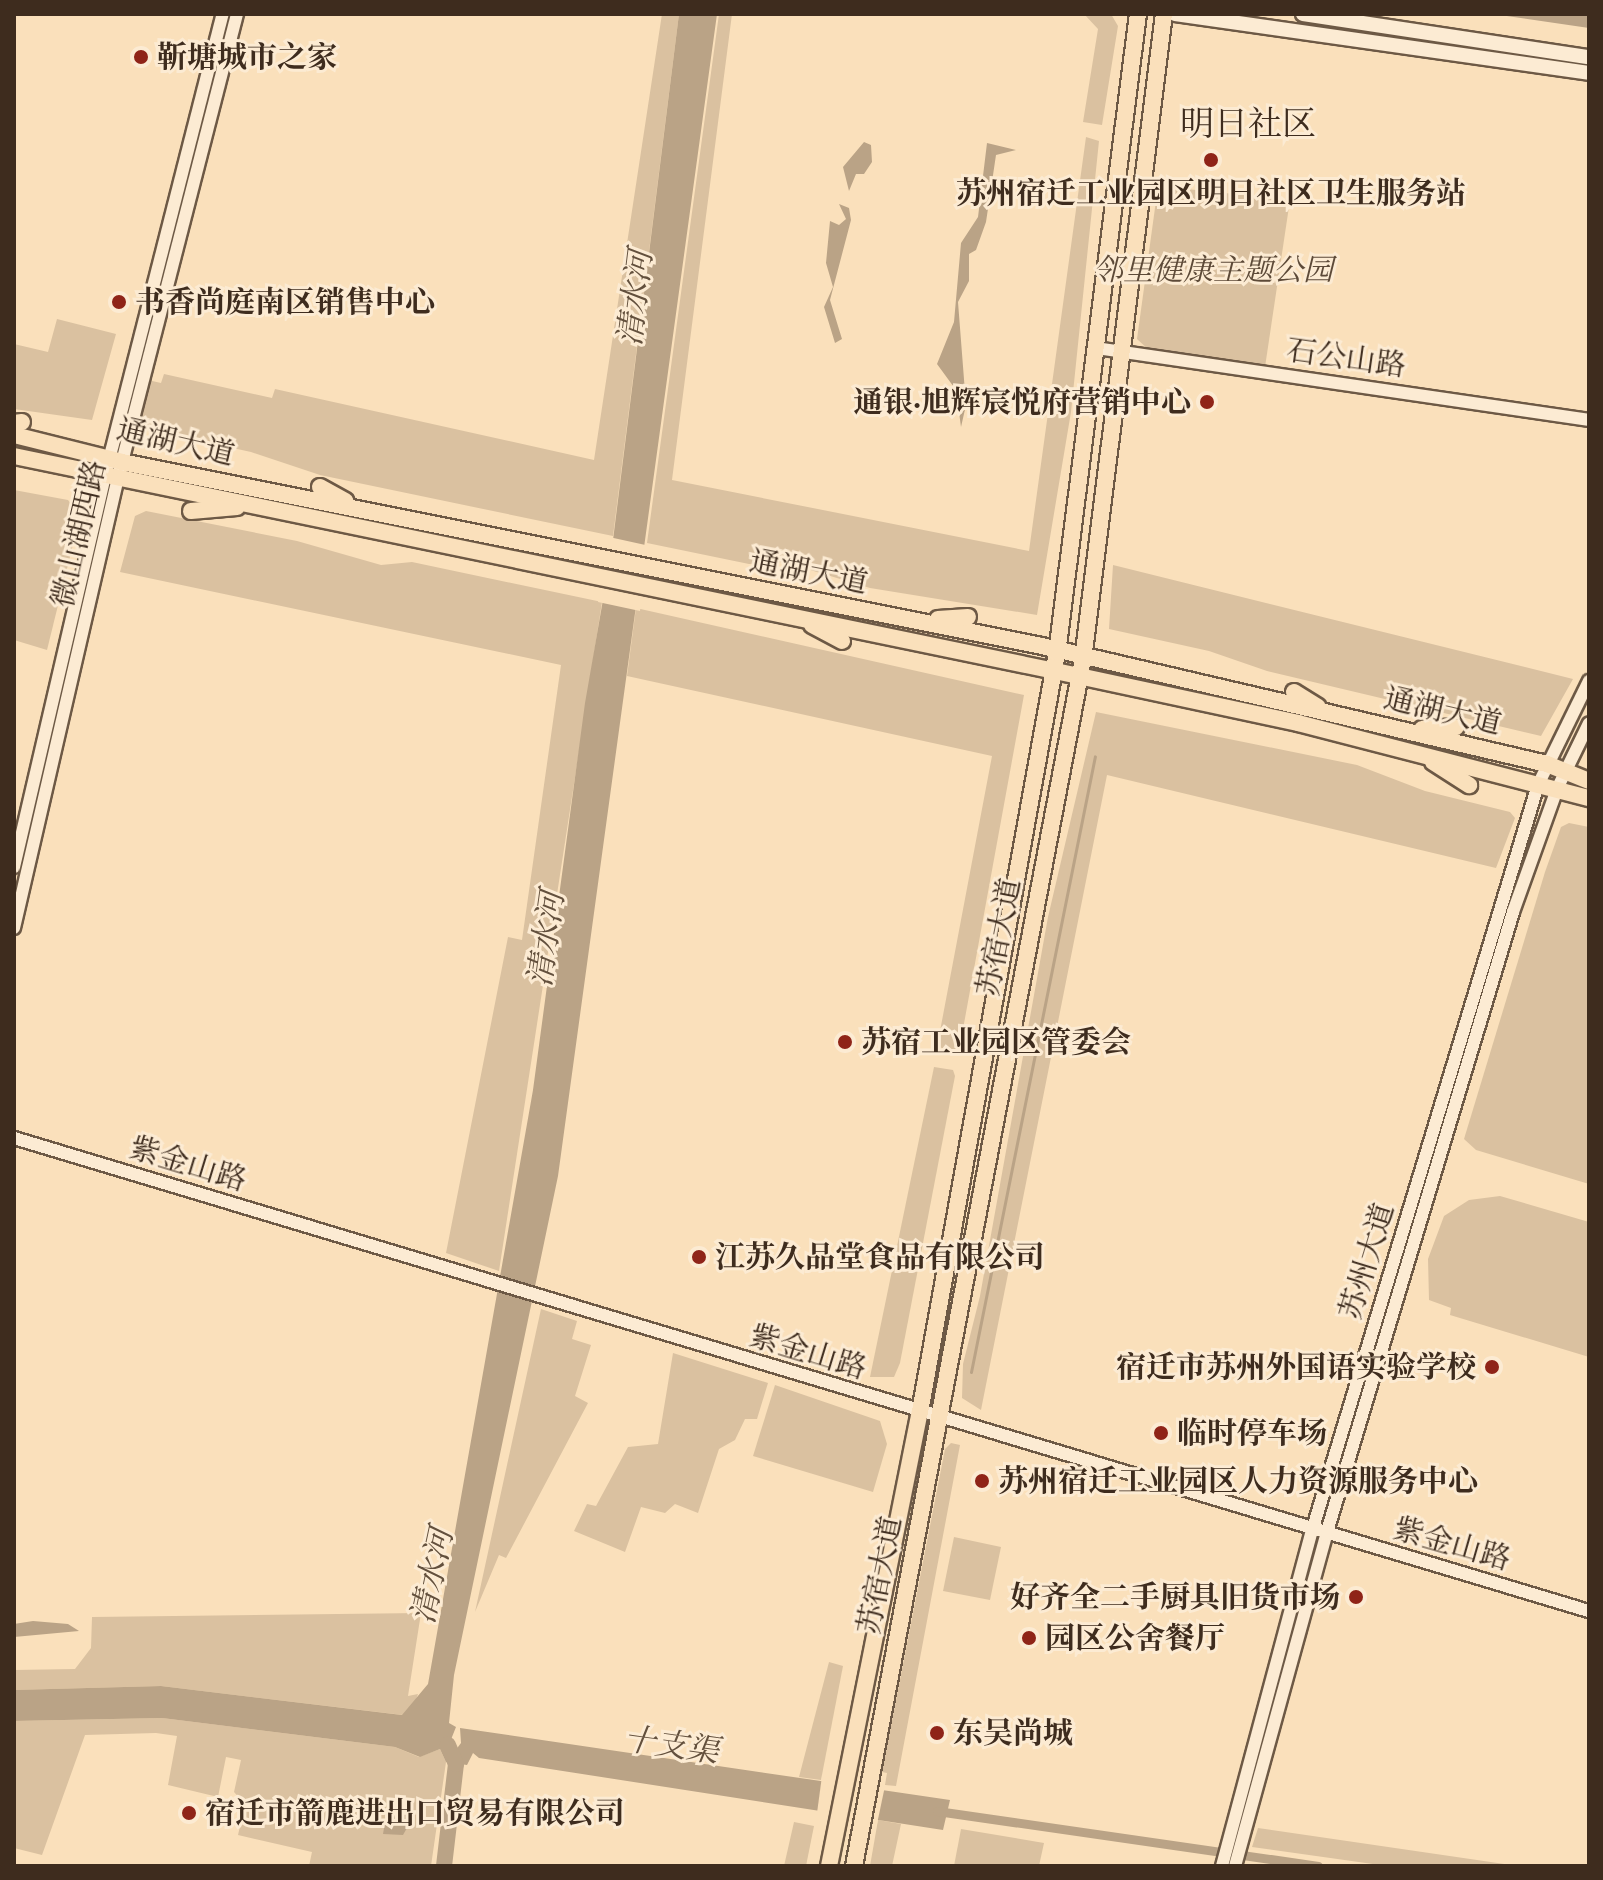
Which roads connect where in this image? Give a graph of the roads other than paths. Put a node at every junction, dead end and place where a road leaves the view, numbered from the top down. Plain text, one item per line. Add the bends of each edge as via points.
1 (223, 14) edge
2 (237, 14) edge
3 (1138, 14) edge
4 (1164, 14) edge
5 (1175, 14) edge
6 (1303, 14) edge
7 (1589, 57) edge
8 (1589, 73) edge
9 (1096, 348) junction
10 (1120, 352) junction
11 (1589, 420) edge
12 (17, 427) edge
13 (14, 456) edge
14 (114, 468) junction
15 (320, 487) dead end
16 (253, 505) junction
17 (360, 509) junction
18 (191, 511) dead end
19 (704, 588) junction
20 (793, 615) junction
21 (968, 617) dead end
22 (920, 621) junction
23 (842, 641) dead end
24 (1056, 662) junction
25 (1081, 667) junction
26 (1589, 681) edge
27 (1294, 692) dead end
28 (1330, 714) junction
29 (1589, 723) edge
30 (1456, 727) dead end
31 (1403, 730) junction
32 (1422, 755) junction
33 (1547, 764) junction
34 (1589, 781) edge
35 (1560, 782) junction
36 (1469, 785) dead end
37 (1538, 785) junction
38 (1589, 798) edge
39 (14, 867) edge
40 (14, 928) edge
41 (14, 1138) edge
42 (920, 1412) junction
43 (938, 1418) junction
44 (1312, 1531) junction
45 (1326, 1535) junction
46 (1589, 1611) edge
47 (1236, 1826) junction
48 (829, 1866) edge
49 (854, 1866) edge
50 (1222, 1866) edge
51 (1235, 1866) edge

1 - 14 street, 微山湖西路
2 - 14 street, 微山湖西路
3 - 9 main road, 苏宿大道
4 - 10 main road, 苏宿大道
5 - 8 main road
6 - 7 main road
9 - 10 street, 石公山路
9 - 24 main road, 苏宿大道
10 - 11 street, 石公山路
10 - 25 main road, 苏宿大道
12 - 14 main road, 通湖大道
13 - 14 main road, 通湖大道
14 - 16 main road, 通湖大道
14 - 17 main road, 通湖大道
14 - 39 street, 微山湖西路
14 - 40 street, 微山湖西路
15 - 17 main road
16 - 18 main road
16 - 19 main road, 通湖大道 via 597,575
17 - 19 main road, 通湖大道 via 597,557
19 - 20 main road, 通湖大道
19 - 22 main road, 通湖大道
20 - 23 main road
20 - 24 main road, 通湖大道
21 - 22 main road
22 - 24 main road, 通湖大道
24 - 25 main road, 通湖大道
24 - 42 main road, 苏宿大道
25 - 28 main road, 通湖大道
25 - 32 main road, 通湖大道
25 - 43 main road, 苏宿大道
26 - 33 street, 苏州大道
27 - 28 main road
28 - 31 main road, 通湖大道
29 - 35 street, 苏州大道
30 - 31 main road
31 - 33 main road, 通湖大道
32 - 36 main road
32 - 37 main road, 通湖大道
33 - 35 main road, 通湖大道
33 - 37 street, 苏州大道
34 - 35 main road, 通湖大道
35 - 37 main road, 通湖大道
35 - 38 main road, 通湖大道
35 - 45 street, 苏州大道 via 1513,912
37 - 44 street, 苏州大道
41 - 42 street, 紫金山路
42 - 43 street, 紫金山路
42 - 48 main road, 苏宿大道
43 - 44 street, 紫金山路
43 - 49 main road, 苏宿大道
44 - 45 street, 紫金山路
44 - 47 street, 苏州大道
45 - 46 street, 紫金山路
45 - 47 street, 苏州大道
47 - 50 street, 苏州大道
47 - 51 street, 苏州大道

